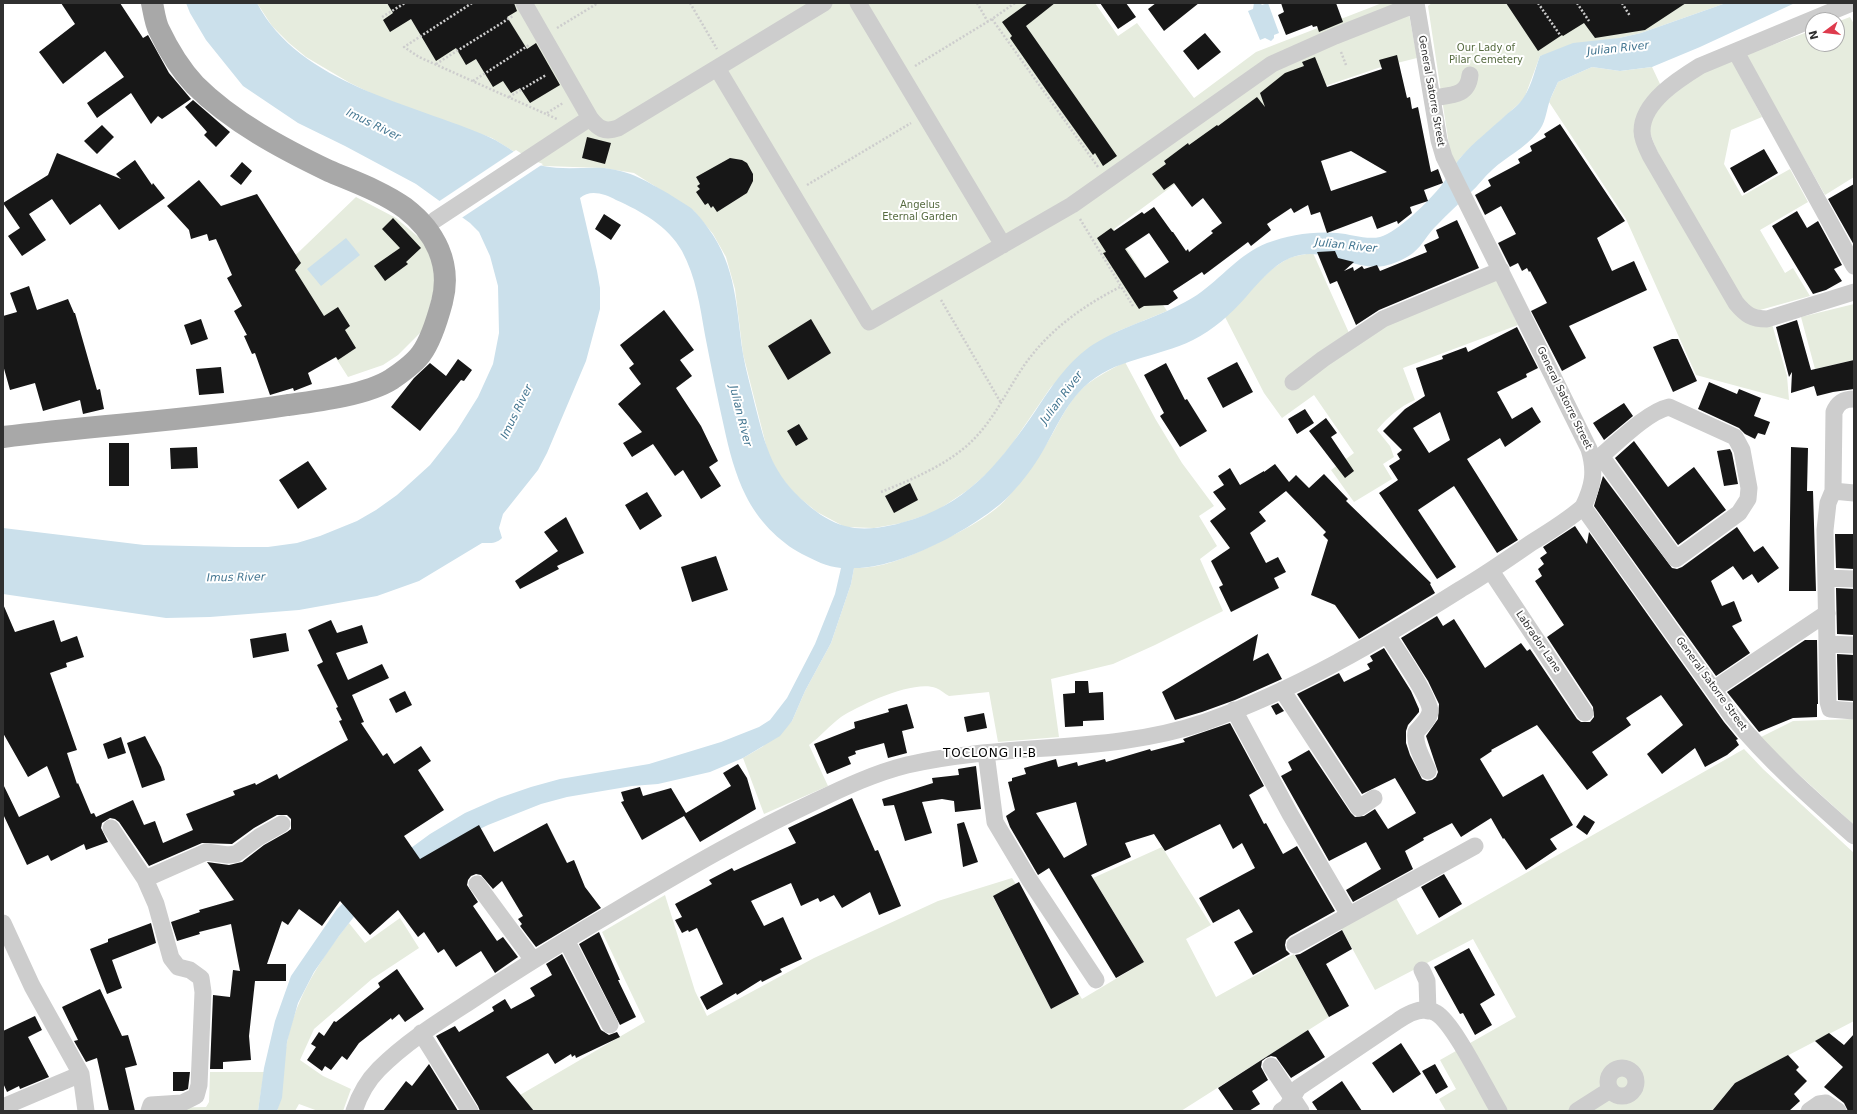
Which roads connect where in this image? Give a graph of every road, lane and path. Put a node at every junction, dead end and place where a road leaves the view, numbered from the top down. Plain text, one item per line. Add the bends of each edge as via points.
1 (152, 3) edge
2 (405, 3) edge
3 (472, 3) edge
4 (598, 3) edge
5 (690, 3) edge
6 (824, 3) edge
7 (858, 3) edge
8 (977, 3) edge
9 (1015, 3) edge
10 (1416, 3) edge
11 (1538, 3) edge
12 (1577, 3) edge
13 (1622, 3) edge
14 (1852, 3) edge
15 (525, 5) edge
16 (1854, 6) edge
17 (1630, 16) dead end
18 (382, 17) dead end
19 (992, 20) junction
20 (1589, 21) dead end
21 (988, 22) junction
22 (1560, 35) dead end
23 (544, 36) junction
24 (1736, 52) junction
25 (435, 64) junction
26 (722, 65) junction
27 (561, 66) junction
28 (901, 75) junction
29 (1470, 75) dead end
30 (472, 81) junction
31 (508, 97) junction
32 (1432, 98) junction
33 (926, 115) junction
34 (590, 118) junction
35 (575, 127) junction
36 (1108, 180) junction
37 (793, 194) junction
38 (1072, 205) junction
39 (436, 220) dead end
40 (1003, 245) junction
41 (1854, 266) edge
42 (1501, 270) junction
43 (932, 285) junction
44 (1120, 287) junction
45 (1854, 292) edge
46 (1133, 306) dead end
47 (1293, 382) dead end
48 (1854, 398) edge
49 (1001, 403) junction
50 (3, 436) edge
51 (1597, 459) junction
52 (1833, 491) junction
53 (881, 492) dead end
54 (1854, 493) edge
55 (1583, 507) junction
56 (1491, 571) junction
57 (1826, 578) junction
58 (1854, 578) edge
59 (1827, 613) junction
60 (1387, 635) junction
61 (1827, 644) junction
62 (1854, 645) edge
63 (1714, 689) junction
64 (1282, 690) junction
65 (1234, 710) junction
66 (1854, 711) edge
67 (1585, 713) dead end
68 (986, 753) junction
69 (1428, 771) dead end
70 (1374, 798) dead end
71 (282, 824) dead end
72 (111, 828) dead end
73 (1854, 836) edge
74 (1475, 846) dead end
75 (145, 879) junction
76 (477, 884) dead end
77 (1349, 915) junction
78 (3, 922) edge
79 (566, 940) junction
80 (1295, 945) dead end
81 (533, 960) junction
82 (1422, 970) dead end
83 (1096, 980) dead end
84 (1428, 1011) junction
85 (610, 1025) dead end
86 (421, 1033) junction
87 (1271, 1066) dead end
88 (81, 1074) junction
89 (1610, 1090) dead end
90 (1292, 1097) junction
91 (3, 1107) edge
92 (86, 1111) edge
93 (149, 1111) edge
94 (354, 1111) edge
95 (470, 1111) edge
96 (1281, 1111) edge
97 (1301, 1111) edge
98 (1499, 1111) edge
99 (1577, 1111) edge
100 (1809, 1111) edge
101 (1838, 1111) edge

1 - 50 main road via 158,28 175,58 195,84 224,109 287,149 392,200 423,225 436,243 445,270 444,295 436,324 421,354 390,380 329,399 237,413
2 - 18 path
3 - 25 path via 404,47
4 - 23 path
5 - 26 path
6 - 26 street
7 - 28 street
8 - 21 path
9 - 19 path
10 - 32 street, General Satorre Street
10 - 36 street via 1272,64
11 - 22 path
12 - 20 path
13 - 17 path
14 - 16 street
14 - 24 street
15 - 23 street
15 - 25 path
19 - 21 path
19 - 36 path
21 - 28 path
23 - 27 street
23 - 30 path
24 - 41 street
24 - 45 street via 1682,76 1651,105 1644,119 1642,132 1645,145 1736,303 1745,314 1755,319 1767,319
25 - 30 path
26 - 34 street via 618,128 604,130 596,126
26 - 37 street
27 - 31 path
27 - 34 street
28 - 33 street
29 - 32 street via 1464,91
30 - 31 path
31 - 35 path
32 - 42 street, General Satorre Street via 1441,149 1447,164
33 - 37 path
33 - 40 street
34 - 35 street
35 - 39 street
36 - 38 street
37 - 43 street via 869,322
38 - 40 street
38 - 44 path
40 - 43 street
42 - 47 street via 1383,319
42 - 51 street, General Satorre Street
43 - 49 path
44 - 46 path
44 - 49 path via 1078,311 1049,336 1037,349
48 - 52 street via 1841,402 1834,412
49 - 53 path via 974,439 959,451 909,480
51 - 51 street via 1651,416 1669,407 1736,437 1742,450 1748,498 1739,513 1676,559
51 - 55 street, General Satorre Street via 1590,492
52 - 54 street
52 - 57 street via 1828,503 1825,530
55 - 56 street via 1571,518
55 - 63 street, General Satorre Street
56 - 60 street
56 - 67 street, Labrador Lane
57 - 58 street
57 - 59 street
59 - 61 street
59 - 63 street
60 - 64 street
60 - 69 street via 1430,706 1429,715 1415,735
61 - 62 street
61 - 66 street via 1830,709
63 - 73 street, General Satorre Street via 1732,716 1773,763
64 - 65 street
64 - 70 street via 1359,808
65 - 68 street via 1204,722 1144,738
65 - 77 street via 1290,814
68 - 79 street via 908,765 858,781 781,817
68 - 83 street via 995,822 1029,879
71 - 75 street via 236,854 206,852
72 - 75 street
74 - 77 street
75 - 93 street via 156,904 171,958 178,967 190,970 201,978 204,992 199,1085 196,1096 182,1103 151,1105
76 - 81 street
77 - 80 street
78 - 88 street via 32,986
79 - 81 street
79 - 85 street
81 - 86 street
82 - 84 street via 1426,981
84 - 90 street via 1409,1014 1396,1022 1298,1088
84 - 98 street via 1435,1012 1448,1023
86 - 94 street via 377,1071 363,1090
86 - 95 street
87 - 90 street
88 - 91 street
88 - 92 street
89 - 99 street
90 - 96 street via 1287,1107
90 - 97 street
100 - 101 street via 1819,1104 1826,1103

